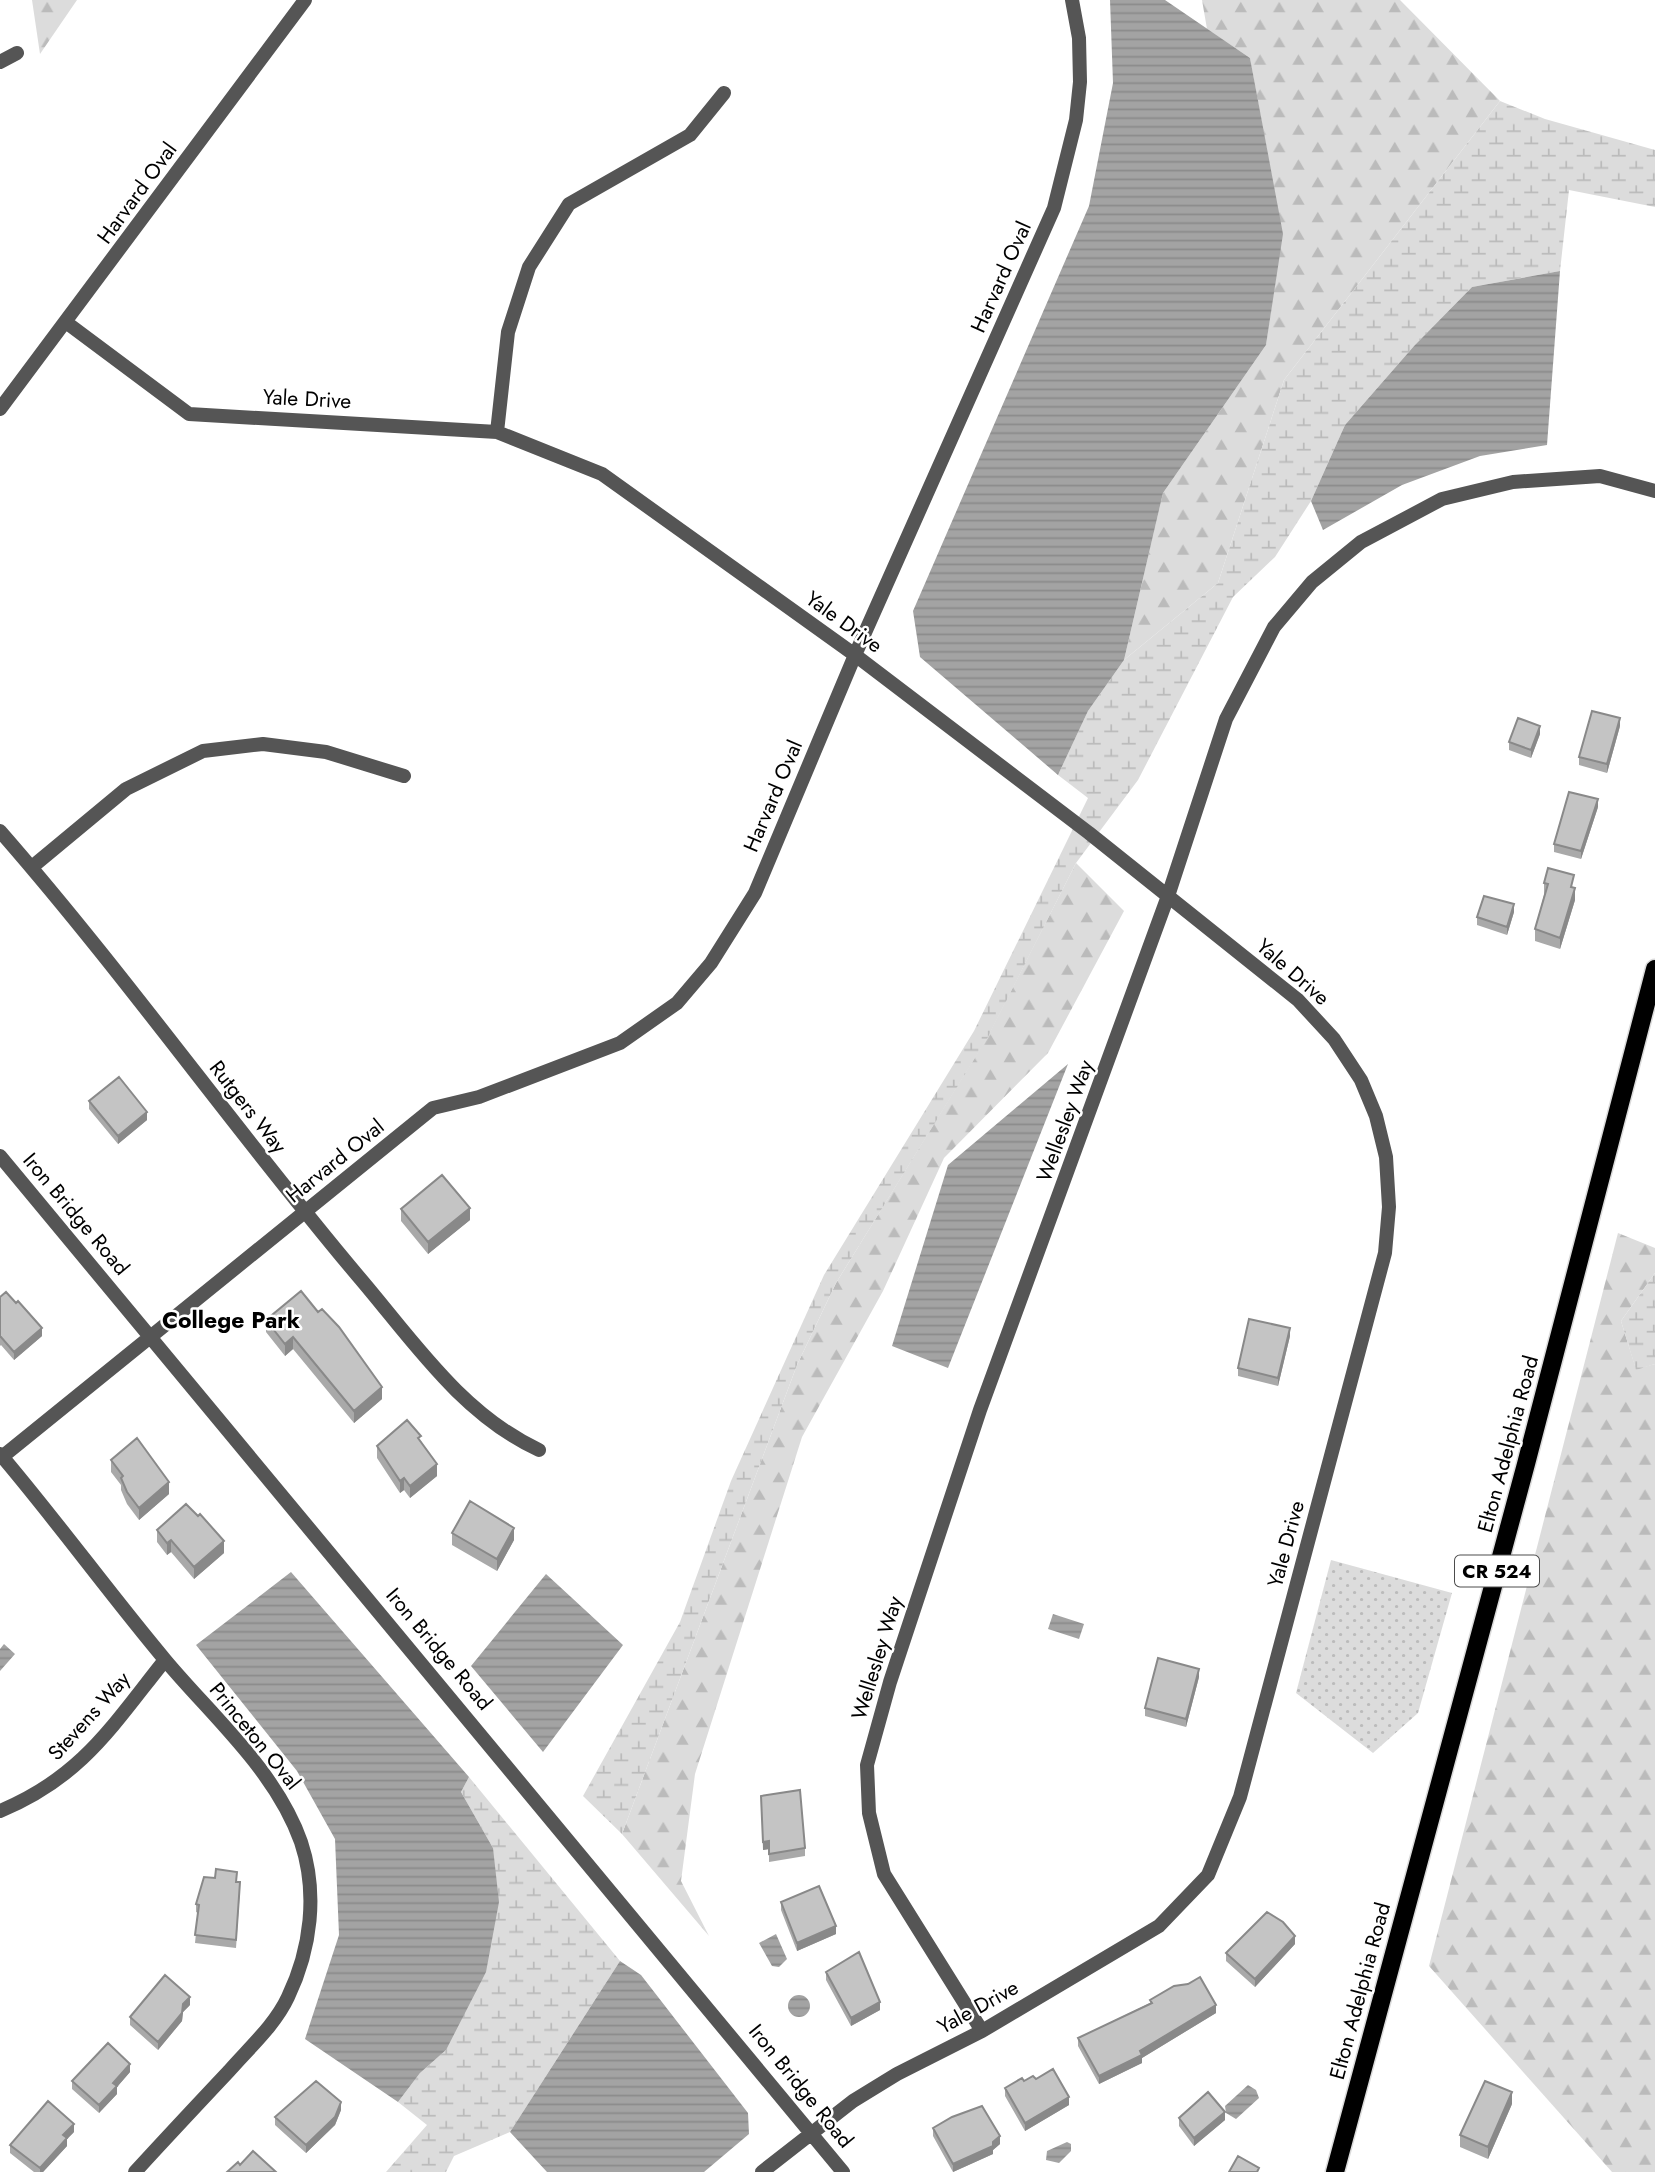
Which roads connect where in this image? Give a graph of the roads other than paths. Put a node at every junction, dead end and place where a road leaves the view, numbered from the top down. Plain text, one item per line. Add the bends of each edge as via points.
1 (305, 0) edge
2 (1072, 0) edge
3 (17, 53) dead end
4 (0, 62) edge
5 (724, 93) dead end
6 (67, 323) junction
7 (0, 409) edge
8 (497, 432) junction
9 (1655, 491) edge
10 (855, 655) junction
11 (404, 776) dead end
12 (0, 831) edge
13 (32, 867) junction
14 (1168, 896) junction
15 (1655, 969) edge
16 (0, 1156) edge
17 (305, 1212) junction
18 (151, 1336) junction
19 (539, 1450) dead end
20 (1, 1455) edge
21 (166, 1660) junction
22 (0, 1811) edge
23 (982, 2031) junction
24 (812, 2132) junction
25 (135, 2172) edge
26 (762, 2172) edge
27 (843, 2172) edge
28 (1335, 2172) edge

1 - 6 street, Harvard Oval
2 - 10 street, Harvard Oval via 1080,82 1076,120 1054,208
3 - 4 street
5 - 8 street via 690,135 569,204 529,267 508,332
6 - 7 street, Harvard Oval
6 - 8 street, Yale Drive via 189,414
8 - 10 street, Yale Drive via 602,474
9 - 14 street, Wellesley Way via 1600,476 1513,482 1442,499 1361,542 1312,582 1274,627 1226,719
10 - 14 street, Yale Drive
10 - 17 street, Harvard Oval via 755,893 711,963 677,1003 620,1043 479,1097 433,1108
11 - 13 street via 326,752 263,744 203,751 126,789
12 - 13 street, Rutgers Way
13 - 17 street, Rutgers Way
14 - 23 street, Wellesley Way via 980,1410 867,1765 869,1813 884,1874
14 - 23 street, Yale Drive via 1298,1000 1334,1040 1361,1080 1386,1157 1389,1208 1385,1253 1240,1797 1208,1875 1159,1926
15 - 28 main road, Elton Adelphia Road / CR 524 via 1527,1464
16 - 18 street, Iron Bridge Road
17 - 18 street, Harvard Oval
17 - 19 street, Rutgers Way via 459,1395 506,1435
18 - 20 street, Harvard Oval
18 - 24 street, Iron Bridge Road
20 - 21 street, Princeton Oval
21 - 22 street, Stevens Way via 65,1776 34,1797
21 - 25 street, Princeton Oval via 277,1792 301,1843 311,1906 301,1966 287,2000 262,2035
23 - 24 street, Yale Drive via 897,2074
24 - 26 street, Yale Drive
24 - 27 street, Iron Bridge Road

